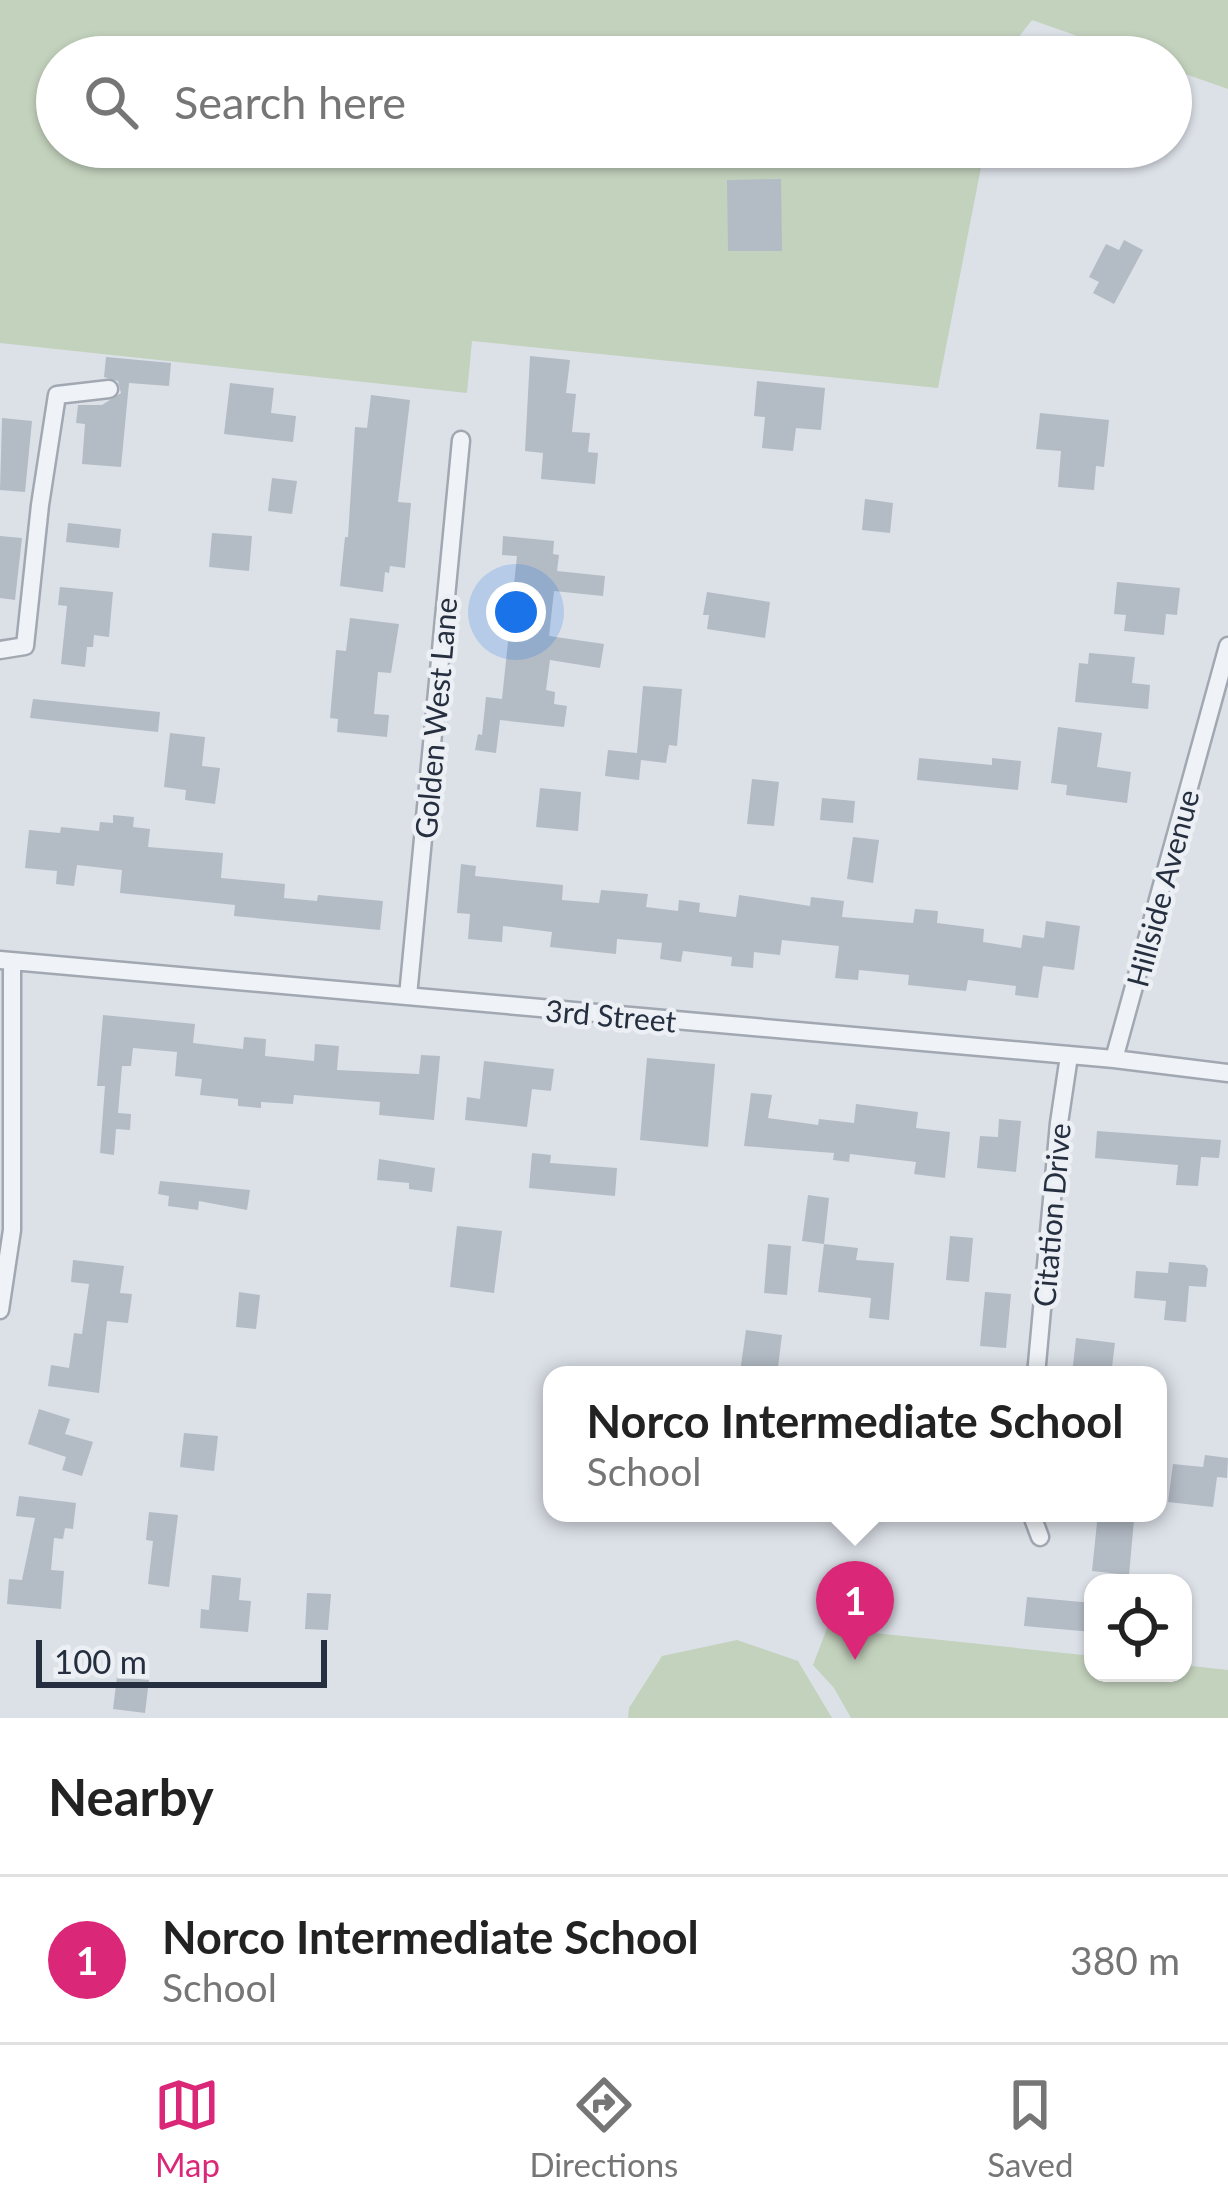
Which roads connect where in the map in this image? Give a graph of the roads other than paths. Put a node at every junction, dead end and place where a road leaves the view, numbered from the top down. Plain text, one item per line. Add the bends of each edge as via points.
1 (109, 388) dead end
2 (461, 440) dead end
3 (1228, 646) edge
4 (0, 650) edge
5 (4, 956) edge
6 (408, 996) junction
7 (1069, 1056) junction
8 (1114, 1060) junction
9 (1228, 1073) edge
10 (0, 1310) edge
11 (1037, 1366) edge
12 (1034, 1522) edge
13 (1040, 1537) dead end

1 - 4 street via 57,394 25,646
2 - 6 street, Golden West Lane
3 - 8 street, Hillside Avenue
5 - 6 street, 3rd Street
5 - 10 street via 12,1231
6 - 7 street, 3rd Street
7 - 8 street, 3rd Street
7 - 11 street, Citation Drive
8 - 9 street, 3rd Street
12 - 13 street

